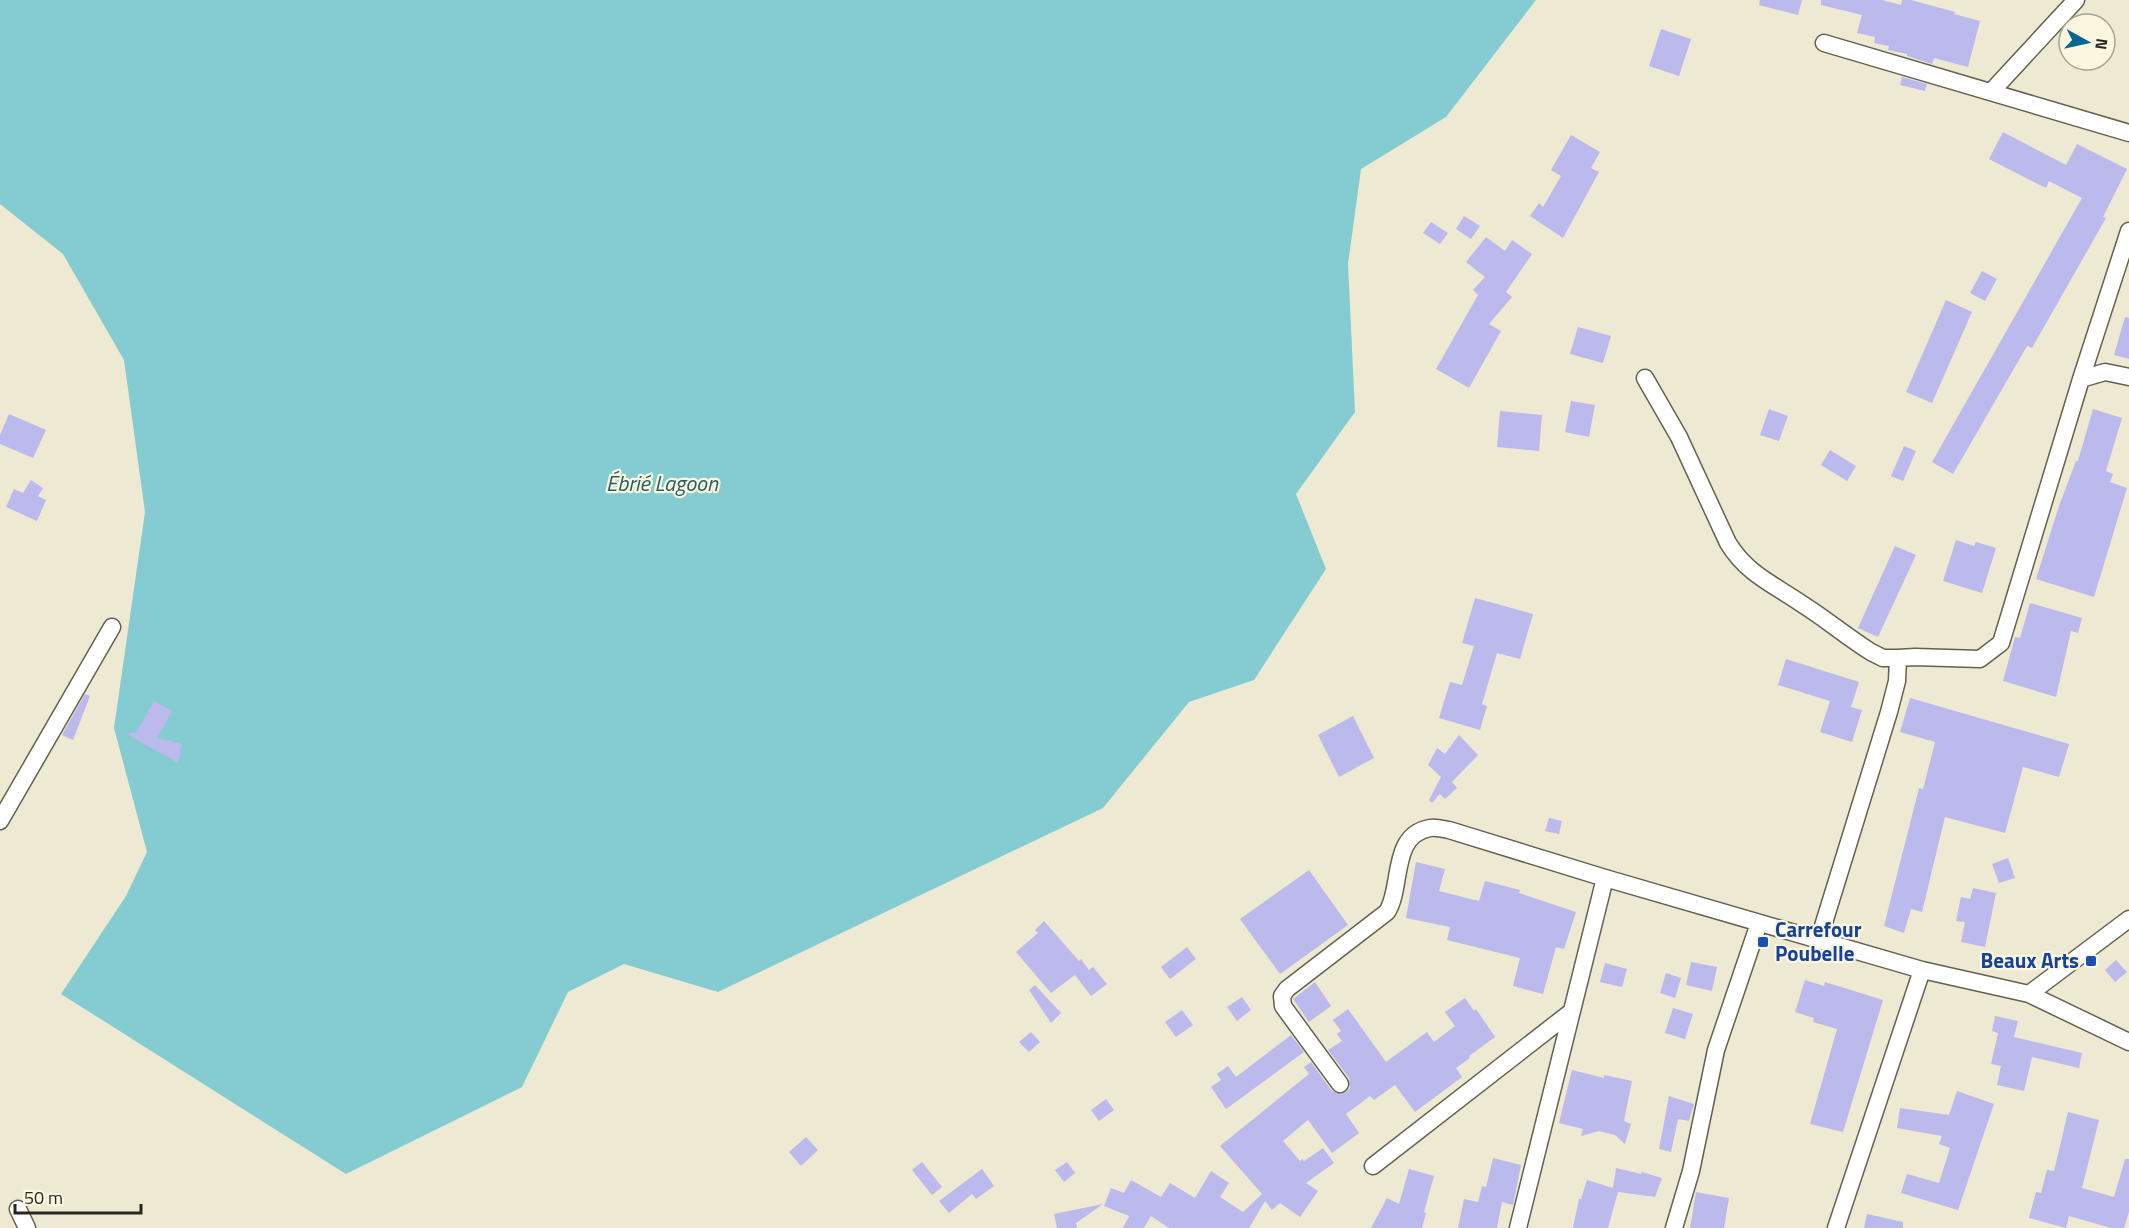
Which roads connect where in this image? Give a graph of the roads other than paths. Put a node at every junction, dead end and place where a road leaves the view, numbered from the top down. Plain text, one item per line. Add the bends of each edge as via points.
1 (2076, 0) edge
2 (1824, 43) dead end
3 (1991, 92) junction
4 (2129, 133) edge
5 (2129, 231) edge
6 (2129, 377) edge
7 (1645, 378) dead end
8 (2081, 379) junction
9 (112, 627) dead end
10 (1898, 658) junction
11 (0, 821) edge
12 (1605, 878) junction
13 (2129, 919) edge
14 (1759, 923) junction
15 (1819, 939) junction
16 (1922, 970) junction
17 (2029, 994) junction
18 (1571, 1012) junction
19 (2129, 1042) edge
20 (1340, 1084) dead end
21 (1373, 1166) dead end
22 (18, 1209) dead end
23 (27, 1228) edge
24 (1518, 1228) edge
25 (1674, 1228) edge
26 (1836, 1228) edge

1 - 3 street
2 - 3 street
3 - 4 street
5 - 8 street
6 - 8 street via 2105,372
7 - 10 street via 1680,437 1737,559 1871,652 1883,658
8 - 10 street via 2001,643 1980,659
9 - 11 street
10 - 15 street via 1889,712
12 - 14 street
12 - 18 street
12 - 20 street via 1449,830 1431,827 1418,833 1407,844 1399,864 1393,904 1387,912 1282,996 1283,1006
13 - 17 street
14 - 15 street
14 - 25 street via 1716,1050
15 - 16 street
16 - 17 street
16 - 26 street
17 - 19 street
18 - 21 street
18 - 24 street
22 - 23 street

